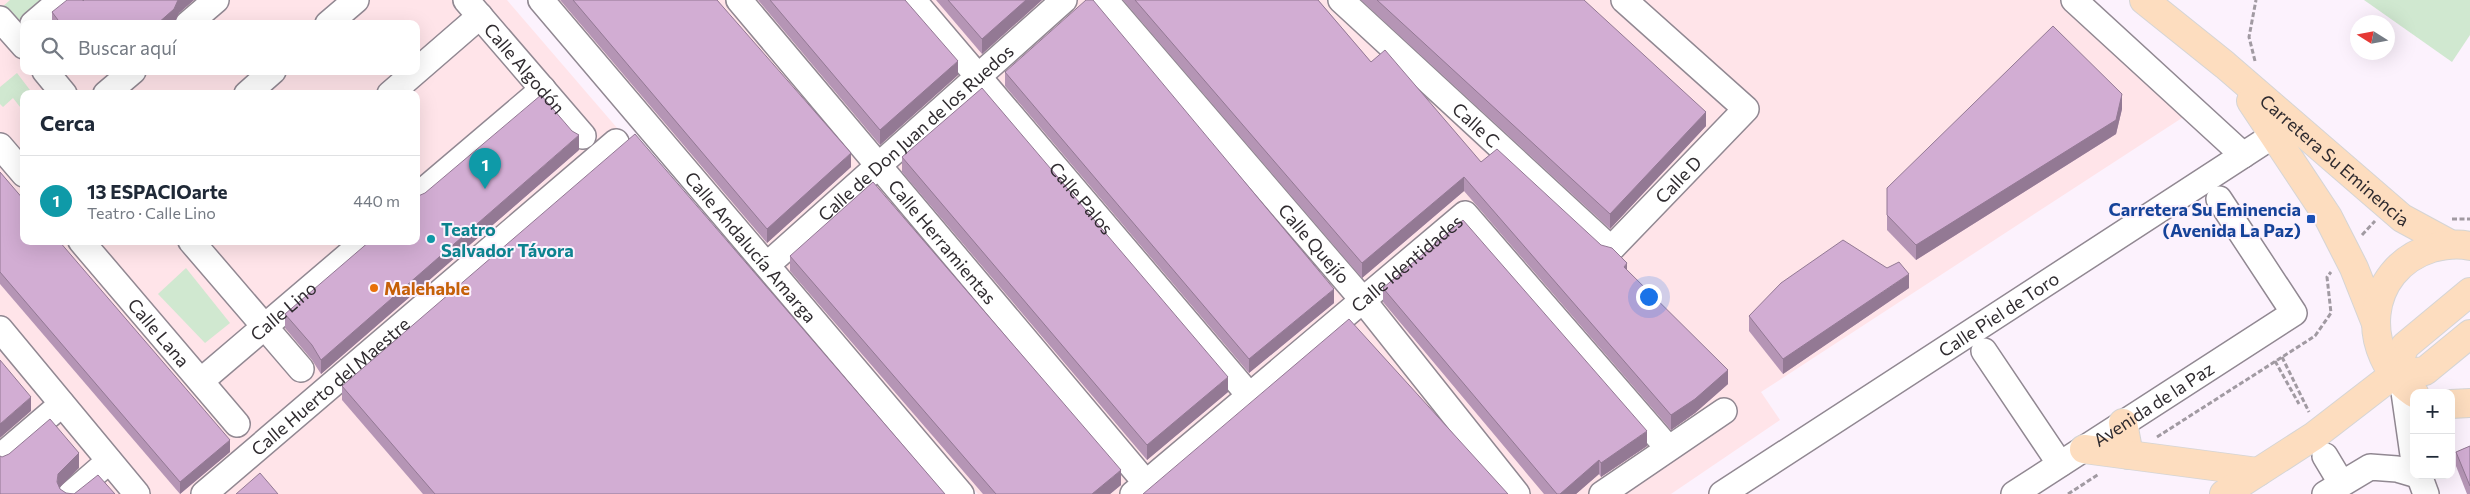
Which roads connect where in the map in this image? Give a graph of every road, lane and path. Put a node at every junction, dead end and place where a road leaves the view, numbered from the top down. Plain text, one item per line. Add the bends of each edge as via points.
1 (3, 0) edge
2 (60, 0) edge
3 (216, 0) edge
4 (356, 0) edge
5 (541, 0) edge
6 (739, 0) edge
7 (913, 0) edge
8 (1064, 0) edge
9 (1105, 0) edge
10 (1341, 0) edge
11 (1624, 0) edge
12 (2074, 0) edge
13 (2148, 1) edge
14 (0, 2) edge
15 (473, 8) edge
16 (0, 19) edge
17 (38, 20) edge
18 (193, 20) edge
19 (333, 20) edge
20 (19, 38) edge
21 (420, 63) edge
22 (2225, 65) junction
23 (48, 75) edge
24 (127, 75) edge
25 (268, 75) edge
26 (408, 75) edge
27 (978, 76) junction
28 (542, 88) junction
29 (61, 90) edge
30 (111, 90) edge
31 (252, 90) edge
32 (394, 90) edge
33 (2274, 135) junction
34 (583, 136) dead end
35 (616, 142) dead end
36 (0, 146) edge
37 (2243, 156) junction
38 (879, 165) junction
39 (20, 169) edge
40 (420, 194) edge
41 (2219, 199) dead end
42 (2464, 244) edge
43 (84, 245) edge
44 (360, 245) edge
45 (204, 246) edge
46 (1611, 250) joint
47 (767, 265) junction
48 (2470, 292) edge
49 (1362, 299) junction
50 (2375, 321) junction
51 (265, 327) junction
52 (2470, 334) edge
53 (4, 344) edge
54 (1984, 351) dead end
55 (2282, 357) dead end
56 (2275, 361) dead end
57 (301, 369) dead end
58 (201, 381) junction
59 (2403, 384) edge
60 (1249, 395) junction
61 (2303, 400) dead end
62 (62, 404) junction
63 (2299, 404) dead end
64 (1724, 411) dead end
65 (237, 424) dead end
66 (2123, 424) junction
67 (2410, 434) edge
68 (1668, 448) junction
69 (2084, 449) junction
70 (2129, 455) junction
71 (0, 457) edge
72 (110, 461) junction
73 (2060, 464) junction
74 (2258, 472) junction
75 (2410, 473) edge
76 (2420, 479) edge
77 (2337, 483) edge
78 (1140, 488) edge
79 (71, 494) edge
80 (137, 494) edge
81 (204, 494) edge
82 (961, 494) edge
83 (1517, 494) edge
84 (1602, 494) edge
85 (1722, 494) edge
86 (2014, 494) edge
87 (2224, 494) edge
88 (2426, 494) edge

1 - 14 street
2 - 17 street
3 - 18 street
4 - 19 street
5 - 47 street, Calle Andalucía Amarga
6 - 38 street, Calle Herramientas
7 - 27 street, Calle Palos
8 - 27 street, Calle de Don Juan de los Ruedos
9 - 49 street, Calle Quejío
10 - 46 street, Calle C
11 - 46 street, Calle D via 1746,110
12 - 37 street
13 - 22 main road, Carretera Su Eminencia
15 - 21 street
15 - 28 street, Calle Algodón
16 - 20 street
22 - 33 main road, Carretera Su Eminencia
22 - 42 main road, Carretera Su Eminencia via 2402,218
23 - 29 street
24 - 30 street
25 - 31 street
26 - 32 street
27 - 38 street, Calle de Don Juan de los Ruedos
27 - 60 street, Calle Palos
28 - 34 street, Calle Algodón
28 - 40 street
33 - 37 street, Calle Piel de Toro
33 - 50 main road, Carretera Su Eminencia via 2328,217 2354,268
35 - 81 street, Calle Huerto del Maestre
36 - 39 street
37 - 85 street, Calle Piel de Toro
38 - 47 street, Calle de Don Juan de los Ruedos
38 - 78 street, Calle Herramientas
41 - 66 street, Avenida de la Paz via 2294,313
42 - 50 main road via 2422,252 2398,268 2382,292
43 - 58 street, Calle Lana
44 - 51 street, Calle Lino
45 - 51 street
47 - 82 street, Calle Andalucía Amarga
48 - 59 main road via 2405,346
49 - 60 street, Calle Identidades
49 - 68 street, Calle Identidades via 1465,214
49 - 83 street, Calle Quejío
50 - 59 main road via 2382,359
51 - 57 street
51 - 58 street, Calle Lino
52 - 59 main road via 2425,371
53 - 62 street
54 - 73 street
55 - 61 path
56 - 63 path
58 - 65 street, Calle Lana
59 - 67 street
59 - 74 main road
60 - 78 street, Calle Identidades
62 - 71 street
62 - 72 street
64 - 68 street
66 - 69 street, Avenida de la Paz
66 - 70 main road
68 - 84 street
69 - 70 main road
69 - 73 street, Avenida de la Paz
70 - 74 main road
72 - 79 street
72 - 80 street
73 - 86 street, Avenida de la Paz
74 - 87 main road
75 - 77 street via 2370,467
76 - 88 street

